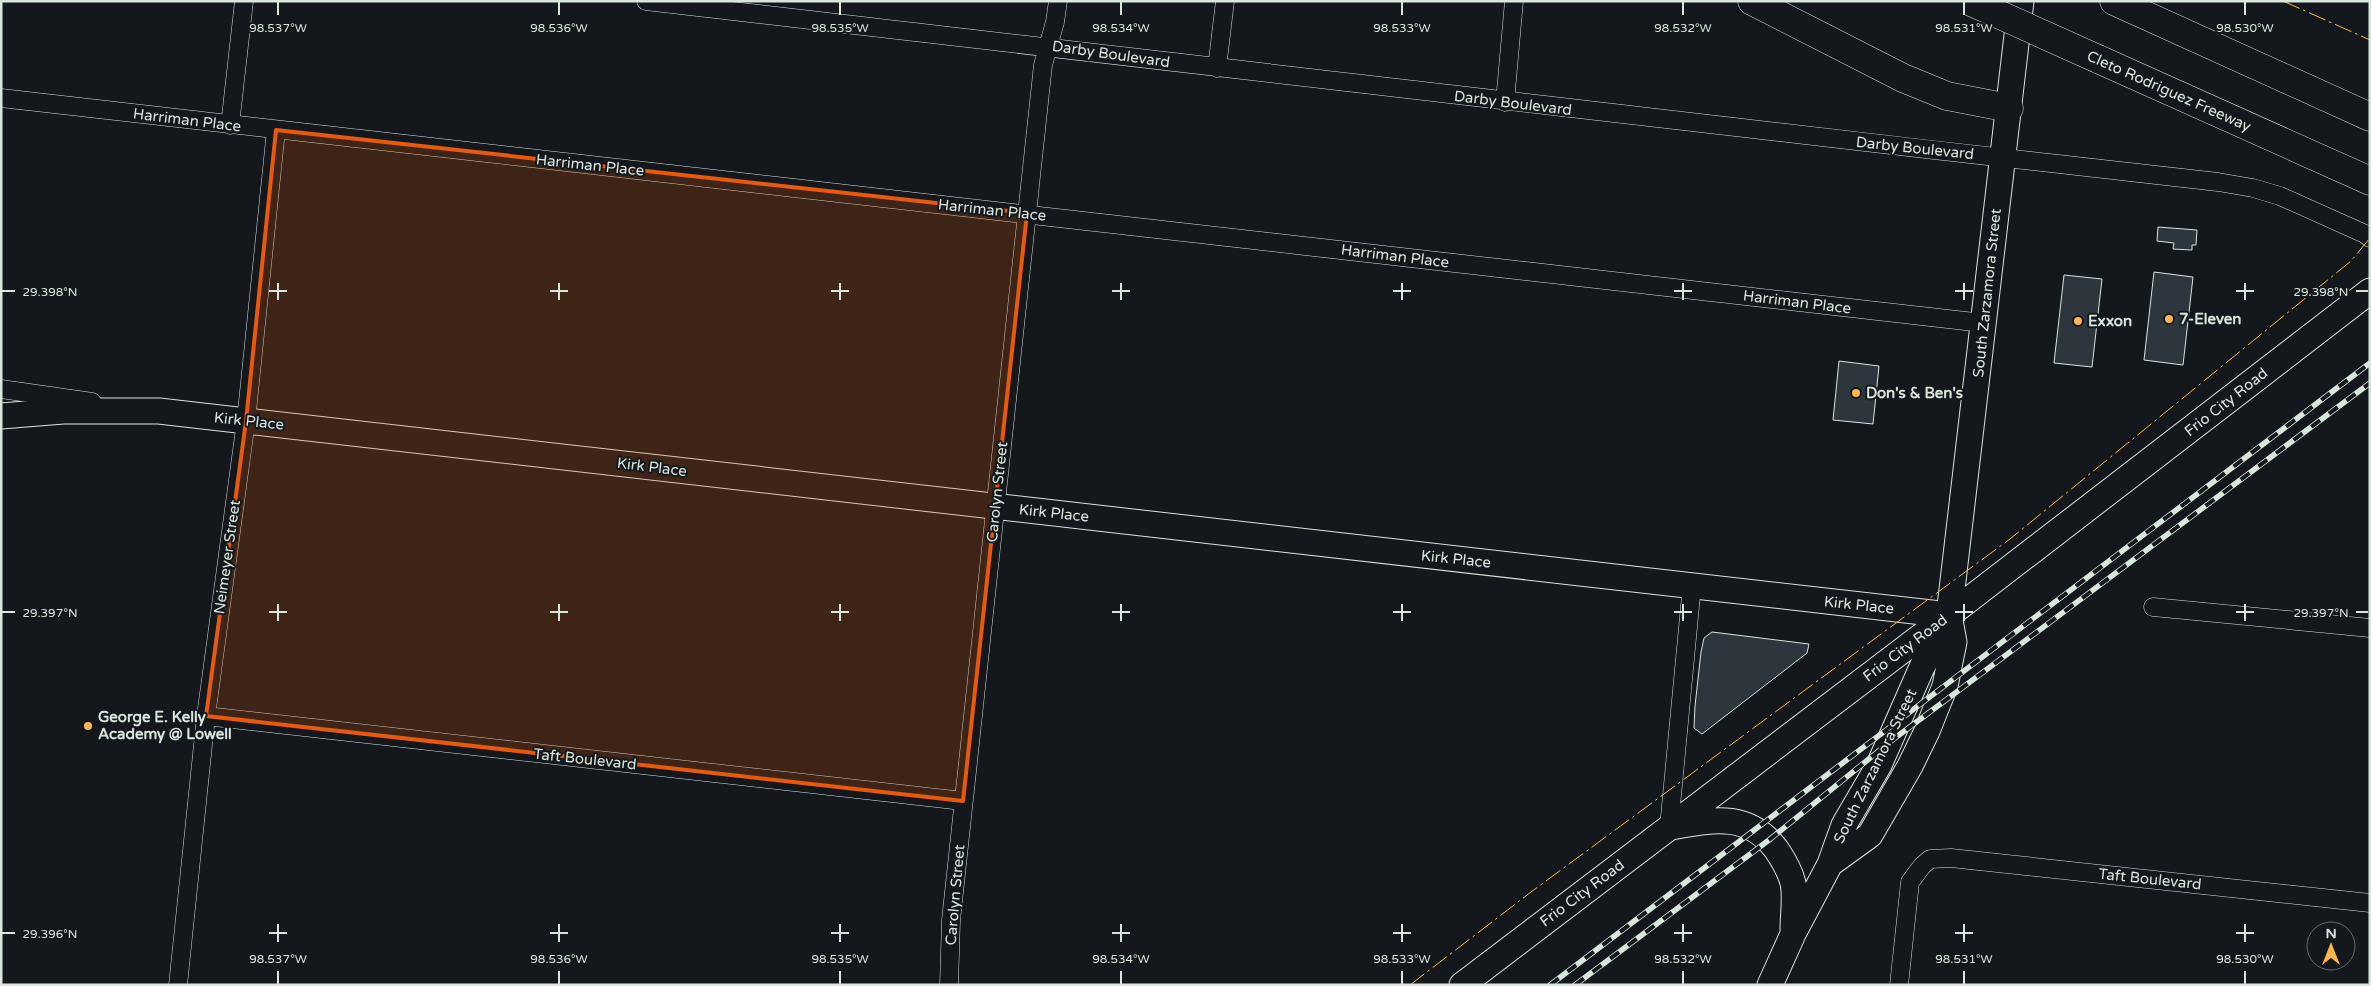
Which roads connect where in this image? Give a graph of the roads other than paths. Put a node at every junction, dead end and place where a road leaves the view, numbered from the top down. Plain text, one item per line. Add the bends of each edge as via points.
1 (244, 1) edge
2 (646, 1) edge
3 (1058, 1) edge
4 (1225, 1) edge
5 (1514, 1) edge
6 (1752, 1) edge
7 (1969, 1) edge
8 (2022, 1) edge
9 (2114, 1) edge
10 (713, 5) edge
11 (1049, 46) junction
12 (1218, 68) junction
13 (1, 98) edge
14 (1505, 102) junction
15 (2008, 108) junction
16 (2370, 117) edge
17 (230, 124) junction
18 (276, 130) junction
19 (2002, 158) junction
20 (2370, 181) edge
21 (1027, 213) junction
22 (2370, 238) edge
23 (2370, 291) edge
24 (1983, 324) junction
25 (1, 389) edge
26 (159, 411) junction
27 (1, 416) edge
28 (246, 421) junction
29 (995, 506) junction
30 (1692, 585) junction
31 (2153, 607) dead end
32 (1949, 615) junction
33 (2370, 628) edge
34 (206, 716) junction
35 (964, 801) junction
36 (1668, 827) junction
37 (2370, 903) edge
38 (1793, 934) junction
39 (178, 985) edge
40 (949, 985) edge
41 (1462, 985) edge
42 (1770, 985) edge
43 (1899, 985) edge

1 - 17 street
2 - 10 street, Darby Boulevard
3 - 11 street, Carolyn Street
4 - 12 street
5 - 14 street
6 - 15 highway via 1947,96
7 - 20 highway, Cleto Rodriguez Freeway, bridge
8 - 15 street, South Zarzamora Street
9 - 16 highway
10 - 11 street, Darby Boulevard
11 - 12 street, Darby Boulevard
11 - 21 street, Carolyn Street via 1043,65
12 - 14 street, Darby Boulevard
13 - 17 street, Harriman Place
14 - 19 street, Darby Boulevard
15 - 19 street, South Zarzamora Street
17 - 18 street, Harriman Place
18 - 21 street, Harriman Place
18 - 28 street, Neimeyer Street
19 - 22 street, Darby Boulevard via 2253,188 2280,196
19 - 24 street, South Zarzamora Street
21 - 24 street, Harriman Place
21 - 29 street, Carolyn Street
23 - 32 street, Frio City Road
24 - 32 street, South Zarzamora Street
25 - 26 street, Kirk Place
26 - 27 street, Kirk Place via 63,411
26 - 28 street, Kirk Place
28 - 29 street, Kirk Place
28 - 34 street, Neimeyer Street
29 - 30 street, Kirk Place
29 - 35 street, Carolyn Street
30 - 32 street, Kirk Place
30 - 36 street
31 - 33 street
32 - 36 street, Frio City Road
32 - 38 street, South Zarzamora Street via 1922,666 1879,765 1844,825 1830,864
34 - 35 street, Taft Boulevard
34 - 39 street, Neimeyer Street
35 - 40 street, Carolyn Street via 950,920
36 - 38 street via 1703,821 1731,821 1757,829 1784,860 1794,884
36 - 41 street, Frio City Road
37 - 43 street, Taft Boulevard via 1951,858 1930,859 1910,882
38 - 42 street, South Zarzamora Street

